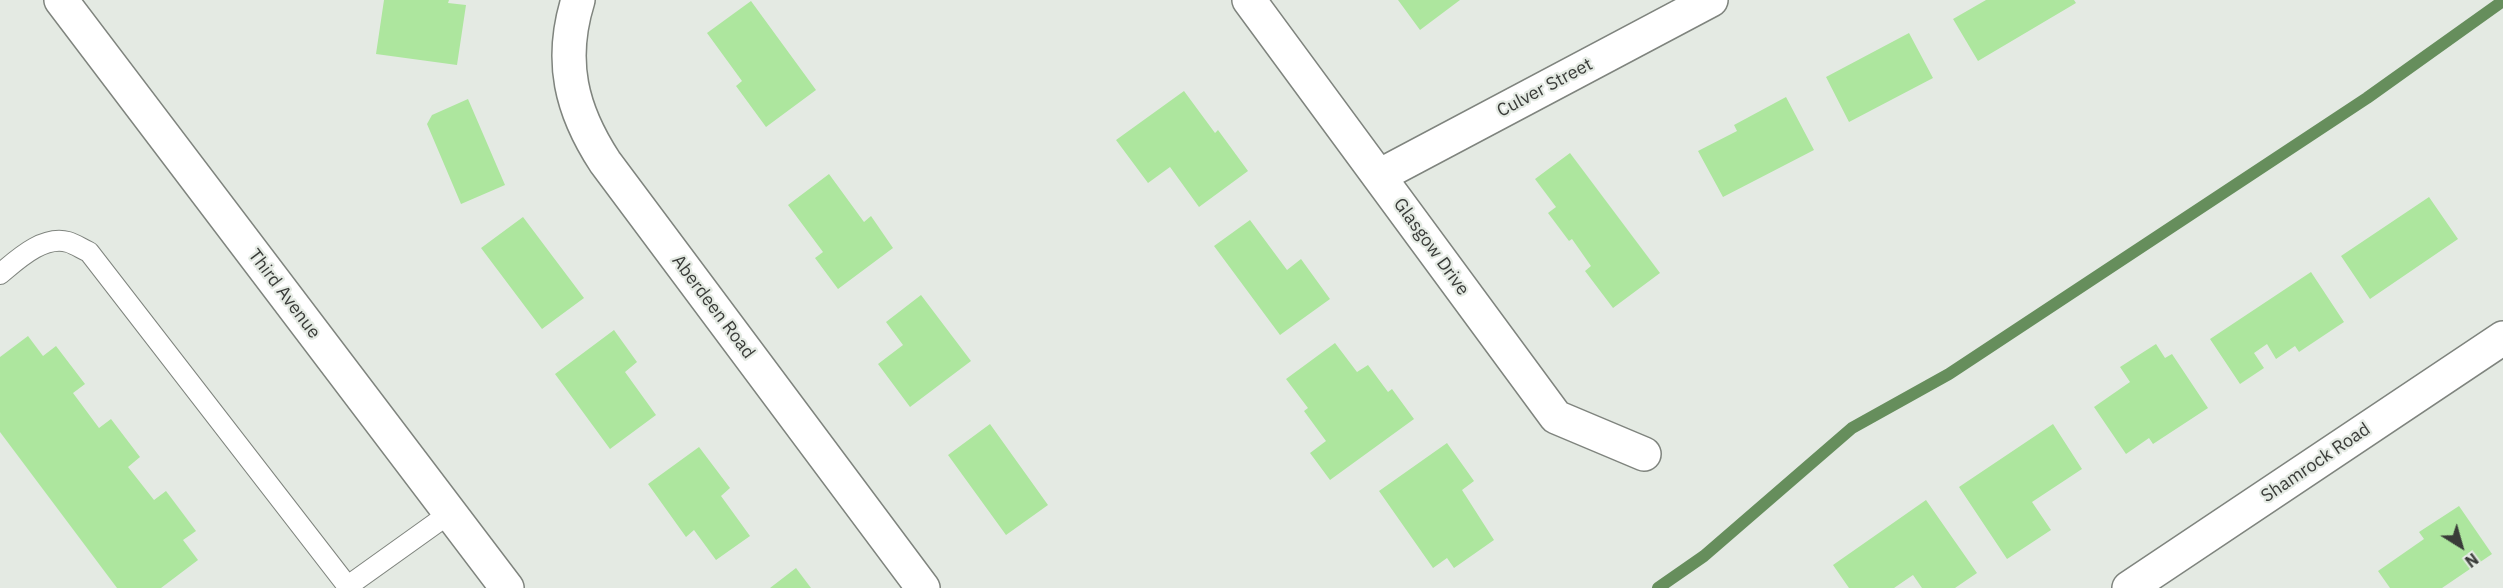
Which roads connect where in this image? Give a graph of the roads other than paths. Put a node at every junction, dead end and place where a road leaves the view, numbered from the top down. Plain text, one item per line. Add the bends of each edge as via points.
1 (61, 0) edge
2 (578, 0) edge
3 (1249, 0) edge
4 (1711, 0) edge
5 (1379, 176) junction
6 (0, 274) edge
7 (2503, 338) edge
8 (1644, 454) dead end
9 (450, 513) junction
10 (349, 587) edge
11 (507, 588) edge
12 (923, 588) edge
13 (2129, 588) edge

1 - 9 street, Third Avenue
2 - 12 street, Aberdeen Road via 568,48 570,79 588,137
3 - 5 street, Glasgow Drive
4 - 5 street, Culver Street
5 - 8 street, Glasgow Drive via 1556,417
6 - 10 lane via 43,244 66,241 89,252
7 - 13 street, Shamrock Road
9 - 10 lane
9 - 11 street, Third Avenue

